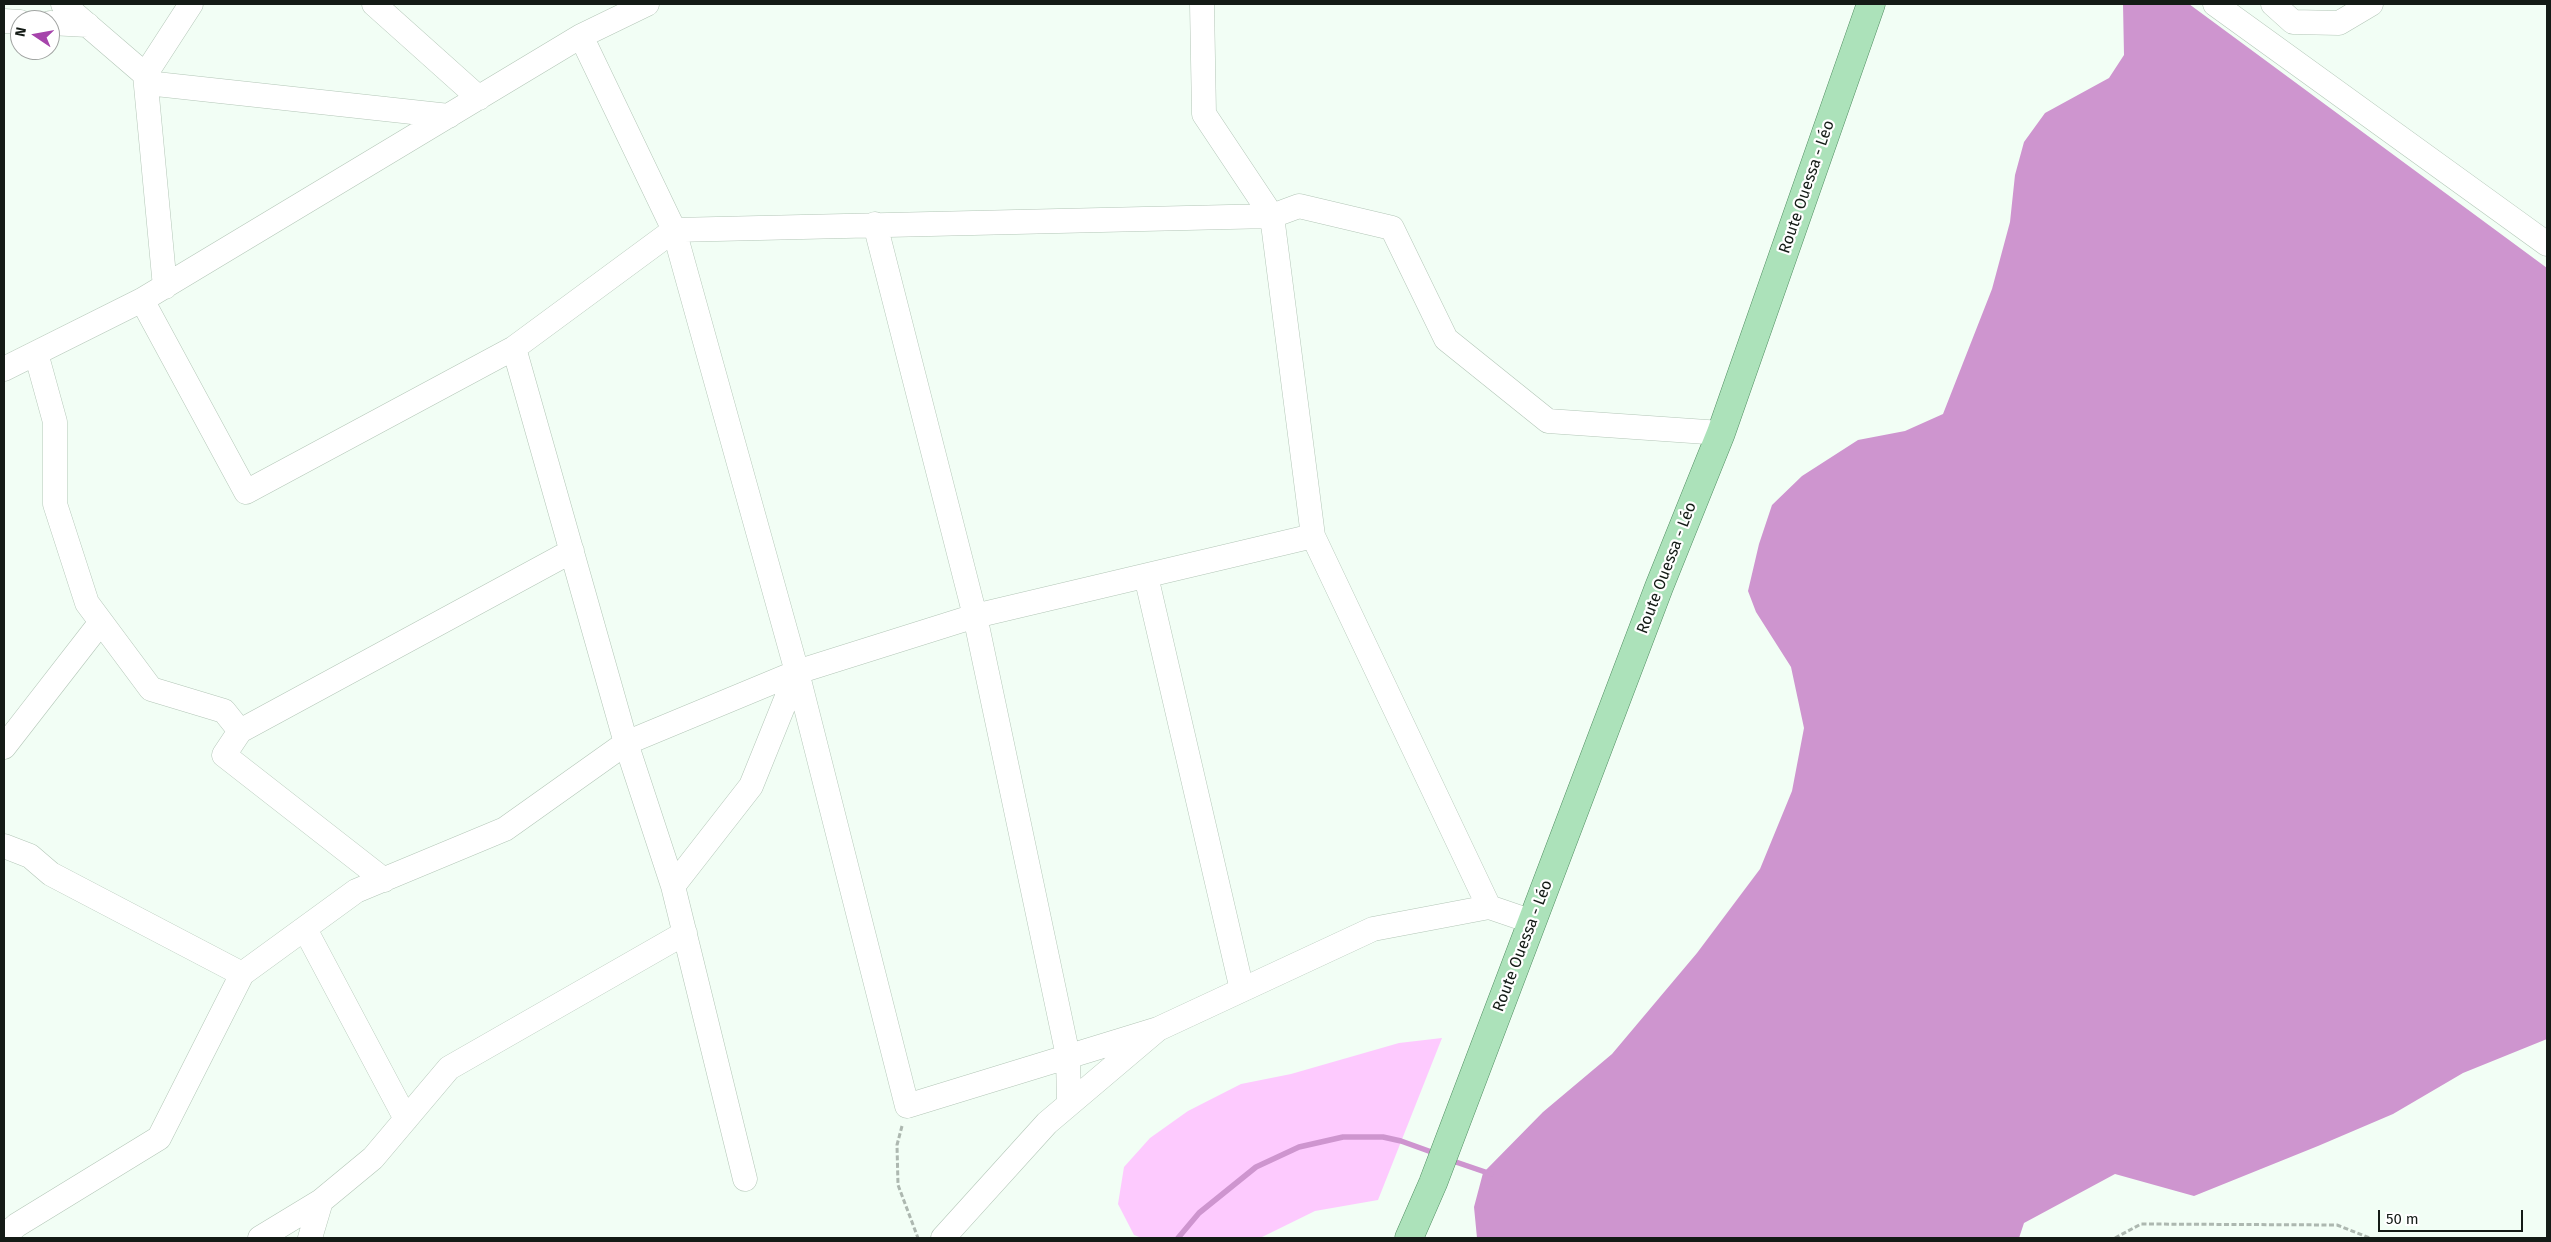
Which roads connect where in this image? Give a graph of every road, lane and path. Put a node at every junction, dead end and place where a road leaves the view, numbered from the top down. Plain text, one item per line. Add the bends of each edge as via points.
1 (63, 4) edge
2 (191, 4) edge
3 (374, 4) edge
4 (647, 4) edge
5 (1202, 4) edge
6 (1871, 4) edge
7 (2215, 4) edge
8 (2273, 4) edge
9 (2371, 4) edge
10 (60, 24) edge
11 (88, 25) junction
12 (581, 36) junction
13 (145, 74) junction
14 (479, 98) junction
15 (449, 116) junction
16 (1272, 216) junction
17 (875, 224) junction
18 (674, 230) junction
19 (2547, 244) edge
20 (165, 287) junction
21 (142, 300) junction
22 (514, 348) junction
23 (36, 353) junction
24 (4, 369) edge
25 (1721, 433) junction
26 (1313, 536) junction
27 (572, 551) junction
28 (1146, 576) junction
29 (975, 616) junction
30 (101, 622) junction
31 (797, 672) junction
32 (240, 731) junction
33 (626, 743) junction
34 (4, 747) edge
35 (4, 846) edge
36 (384, 880) junction
37 (673, 886) junction
38 (1488, 907) junction
39 (1533, 922) junction
40 (305, 929) junction
41 (685, 933) junction
42 (242, 974) junction
43 (1242, 990) junction
44 (1158, 1029) junction
45 (1068, 1056) junction
46 (1069, 1104) junction
47 (907, 1106) junction
48 (406, 1119) junction
49 (745, 1179) dead end
50 (321, 1201) junction
51 (4, 1236) edge
52 (260, 1238) edge
53 (310, 1238) edge
54 (918, 1238) edge
55 (943, 1238) edge
56 (1409, 1238) edge
57 (2115, 1238) edge
58 (2370, 1238) edge

1 - 11 street
2 - 13 street
3 - 14 street
4 - 12 street
5 - 16 street via 1204,114
6 - 25 main road, Route Ouessa - Léo
7 - 19 street
8 - 9 street via 2293,22 2339,23
10 - 11 street
11 - 13 street
12 - 14 street
12 - 18 street
13 - 15 street via 156,84
13 - 20 street
14 - 15 street
15 - 20 street
16 - 17 street
16 - 25 street via 1298,206 1392,228 1446,339 1548,421
16 - 26 street
17 - 18 street
17 - 29 street
18 - 22 street
18 - 31 street
20 - 21 street
21 - 22 street via 246,492
21 - 23 street
22 - 27 street
23 - 24 street
23 - 30 street via 55,422 55,504 87,603
25 - 39 main road, Route Ouessa - Léo via 1659,586
26 - 28 street
26 - 38 street
27 - 32 street
27 - 33 street
28 - 29 street
28 - 43 street
29 - 31 street
29 - 45 street
30 - 32 street via 151,689 224,711
30 - 34 street
31 - 33 street
31 - 37 street via 751,786
31 - 47 street
32 - 36 street via 224,754
33 - 36 street via 505,829
33 - 37 street
35 - 42 street via 30,856 51,874
36 - 40 street via 356,891
37 - 41 street
38 - 39 street
38 - 43 street via 1373,929
39 - 56 main road, Route Ouessa - Léo
40 - 42 street
40 - 48 street
41 - 48 street via 449,1068
41 - 49 street
42 - 51 street via 159,1138
43 - 44 street
44 - 45 street
44 - 46 street
45 - 46 street
45 - 47 street
46 - 55 street via 1047,1123
47 - 54 path via 897,1145 898,1185
48 - 50 street via 373,1158
50 - 52 street
50 - 53 street
57 - 58 path via 2140,1224 2337,1225

